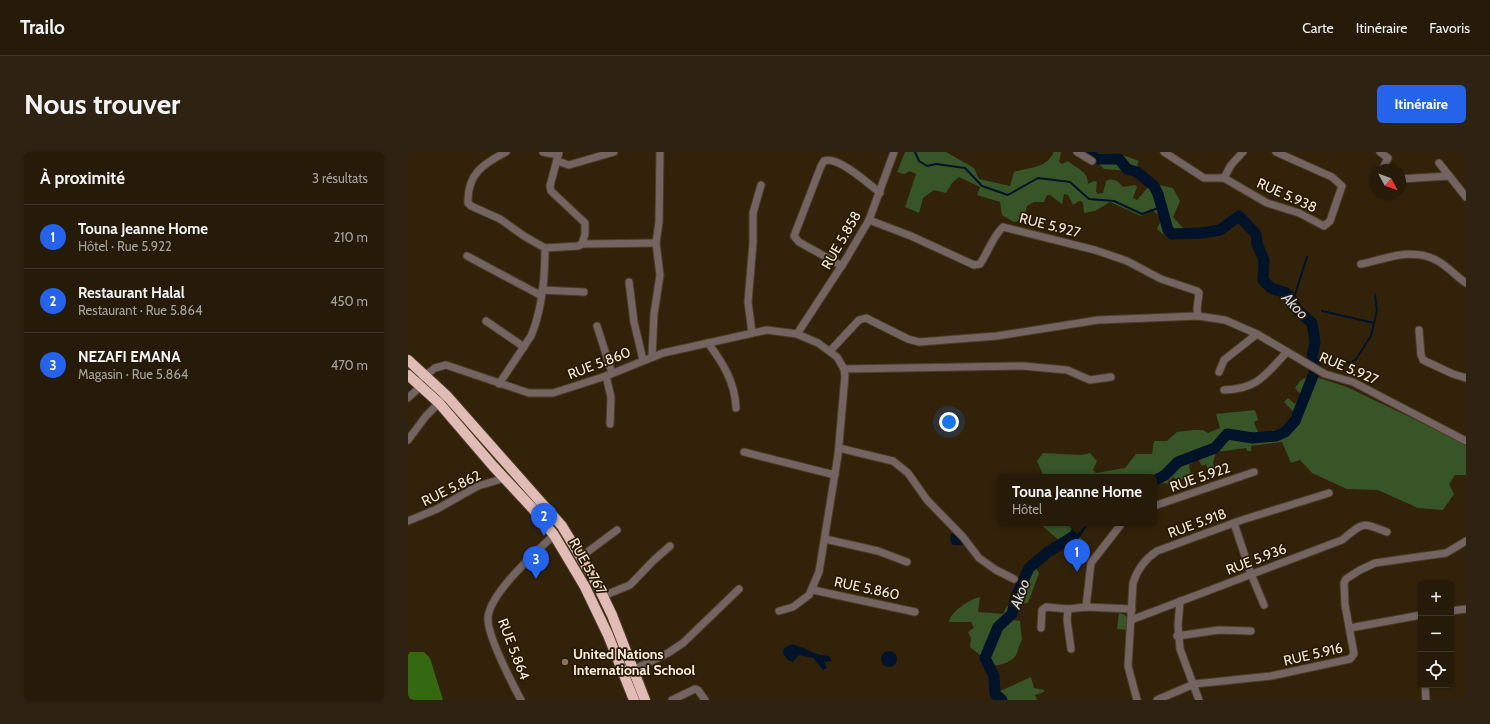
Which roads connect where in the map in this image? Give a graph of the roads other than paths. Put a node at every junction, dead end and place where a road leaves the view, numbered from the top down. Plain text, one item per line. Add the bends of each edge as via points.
1 (506, 152) edge
2 (543, 152) edge
3 (614, 152) edge
4 (660, 152) edge
5 (894, 152) edge
6 (1077, 152) edge
7 (1164, 152) edge
8 (1242, 152) edge
9 (1276, 152) edge
10 (1380, 152) edge
11 (558, 156) edge
12 (1092, 161) dead end
13 (1439, 163) dead end
14 (1385, 164) edge
15 (1449, 176) junction
16 (1224, 178) junction
17 (1406, 179) edge
18 (761, 185) dead end
19 (880, 193) junction
20 (1466, 197) edge
21 (869, 220) junction
22 (656, 243) junction
23 (582, 244) junction
24 (545, 248) junction
25 (467, 256) dead end
26 (1361, 264) dead end
27 (842, 266) junction
28 (629, 282) dead end
29 (1466, 283) edge
30 (541, 292) junction
31 (584, 292) dead end
32 (1198, 316) junction
33 (486, 321) dead end
34 (597, 326) dead end
35 (1419, 330) dead end
36 (752, 333) junction
37 (798, 334) junction
38 (1257, 334) junction
39 (708, 343) junction
40 (524, 347) junction
41 (830, 351) junction
42 (1287, 352) junction
43 (652, 357) junction
44 (408, 360) edge
45 (643, 360) junction
46 (844, 369) junction
47 (1219, 372) dead end
48 (609, 374) junction
49 (408, 375) edge
50 (425, 375) junction
51 (1111, 377) dead end
52 (1466, 378) edge
53 (499, 384) junction
54 (418, 385) junction
55 (1224, 390) dead end
56 (447, 396) junction
57 (408, 398) edge
58 (439, 403) junction
59 (736, 408) dead end
60 (610, 424) dead end
61 (408, 440) edge
62 (1466, 441) edge
63 (839, 448) junction
64 (744, 452) dead end
65 (1254, 472) dead end
66 (835, 475) junction
67 (505, 478) junction
68 (1329, 493) dead end
69 (1157, 505) edge
70 (408, 521) edge
71 (1234, 523) junction
72 (1120, 526) edge
73 (617, 530) dead end
74 (1387, 532) dead end
75 (554, 535) junction
76 (825, 540) junction
77 (1466, 541) edge
78 (670, 546) dead end
79 (582, 556) junction
80 (907, 562) dead end
81 (1251, 574) junction
82 (1014, 579) dead end
83 (739, 590) dead end
84 (813, 590) junction
85 (603, 596) junction
86 (1180, 601) junction
87 (1264, 605) dead end
88 (1086, 607) junction
89 (1068, 609) junction
90 (1132, 609) junction
91 (1466, 610) edge
92 (779, 611) dead end
93 (1454, 611) edge
94 (915, 612) dead end
95 (1418, 617) edge
96 (1131, 620) junction
97 (1041, 628) dead end
98 (1350, 628) junction
99 (1251, 631) dead end
100 (1178, 636) junction
101 (1071, 649) dead end
102 (633, 670) junction
103 (1194, 684) junction
104 (1425, 688) edge
105 (521, 700) edge
106 (634, 700) edge
107 (645, 700) edge
108 (672, 700) edge
109 (705, 700) edge
110 (1137, 700) edge
111 (1157, 700) edge
112 (1199, 700) edge
113 (1426, 700) edge

1 - 24 street via 486,162 478,170 469,187 468,203 500,219
2 - 11 street
3 - 11 street via 569,165
4 - 22 street via 659,222
5 - 19 street, RUE 5.858
6 - 12 street
7 - 16 street via 1204,178
8 - 16 street via 1230,165
9 - 16 street, RUE 5.938 via 1342,186 1330,221 1324,226 1299,213 1267,203
10 - 14 street via 1388,158
11 - 23 street via 551,191 584,222 585,234
13 - 15 street
15 - 17 street
15 - 20 street
18 - 36 street via 752,213 753,243 748,302
19 - 21 street, RUE 5.858
19 - 27 street via 833,160 824,161 821,166 794,236 799,242
21 - 27 street, RUE 5.858
21 - 32 street, RUE 5.927 via 974,265 980,264 996,234 1003,227 1095,250 1127,261 1161,279 1197,291
22 - 23 street
22 - 43 street via 660,275 654,314
23 - 24 street
24 - 30 street
25 - 30 street
26 - 29 street via 1403,254 1423,256 1437,260
27 - 37 street, RUE 5.858
28 - 45 street via 634,322
30 - 31 street
30 - 40 street via 535,328
32 - 38 street, RUE 5.927 via 1225,320
32 - 41 street, RUE 5.927 via 1098,320 997,336 920,342 908,339 866,318 859,320
33 - 40 street
34 - 48 street
35 - 52 street via 1423,360
36 - 37 street, RUE 5.860 via 767,330
36 - 39 street, RUE 5.860
37 - 41 street, RUE 5.860
38 - 42 street, RUE 5.927
38 - 47 street via 1224,360
39 - 43 street, RUE 5.860
39 - 59 street via 732,383 736,394
40 - 53 street
41 - 46 street, RUE 5.860
42 - 55 street via 1254,385
42 - 62 street, RUE 5.927 via 1325,374 1353,382
43 - 45 street, RUE 5.860
44 - 50 highway
45 - 48 street, RUE 5.860
46 - 51 street via 1022,366 1067,370 1090,380
46 - 63 street
48 - 53 street, RUE 5.860 via 553,393 528,393
48 - 60 street
49 - 54 highway, RUE 5.767
50 - 53 street, RUE 5.860 via 435,368 446,365
50 - 54 street, RUE 5.860
50 - 56 highway
54 - 57 street, RUE 5.860
54 - 58 highway, RUE 5.767
56 - 58 street
56 - 79 highway via 544,504
58 - 61 street
58 - 67 highway, RUE 5.767
63 - 66 street
63 - 82 street via 893,461 908,473 927,500 963,537 979,558
64 - 66 street
65 - 69 street, RUE 5.922
66 - 76 street
67 - 70 street, RUE 5.862 via 478,486 437,509
67 - 75 highway, RUE 5.767
68 - 71 street, RUE 5.918
71 - 81 street
71 - 90 street, RUE 5.918 via 1151,555 1135,575
72 - 88 street via 1091,562
73 - 79 street
74 - 81 street, RUE 5.936 via 1365,524 1361,525 1342,540
75 - 105 street, RUE 5.864 via 516,573 489,609 488,625
75 - 106 highway, RUE 5.767 via 585,587 608,635
76 - 80 street via 878,551
76 - 84 street
77 - 98 street, RUE 5.916 via 1446,553 1435,556 1375,563 1346,579 1345,605
78 - 85 street via 630,586
79 - 85 highway
81 - 86 street, RUE 5.936
81 - 87 street
83 - 102 street via 683,643
84 - 92 street via 794,607
84 - 94 street, RUE 5.860
85 - 102 highway
86 - 96 street, RUE 5.936
86 - 100 street
88 - 89 street
88 - 90 street
89 - 97 street via 1046,607 1042,610
89 - 101 street
90 - 96 street, RUE 5.918
91 - 93 street
95 - 98 street
96 - 110 street, RUE 5.918 via 1128,666
98 - 103 street, RUE 5.916 via 1354,654 1350,659 1271,676
99 - 100 street via 1219,630
100 - 103 street via 1180,649
102 - 107 highway
103 - 111 street, RUE 5.916
103 - 112 street
104 - 113 street
108 - 109 street via 695,689

